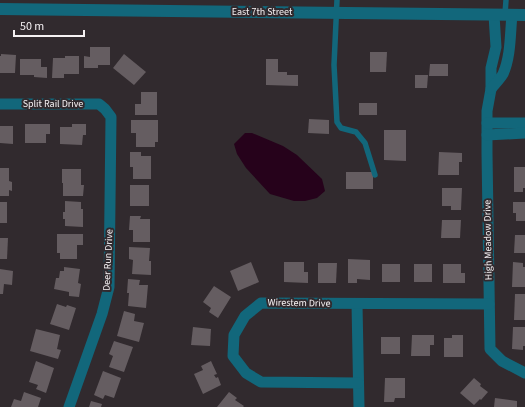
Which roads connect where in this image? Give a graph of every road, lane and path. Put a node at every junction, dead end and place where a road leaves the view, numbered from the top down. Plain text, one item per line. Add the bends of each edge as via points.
1 (337, 0) edge
2 (506, 0) edge
3 (0, 9) edge
4 (337, 13) junction
5 (504, 15) junction
6 (525, 15) edge
7 (492, 89) junction
8 (0, 104) edge
9 (106, 109) joint
10 (487, 123) junction
11 (525, 123) edge
12 (525, 133) edge
13 (487, 135) junction
14 (375, 175) dead end
15 (357, 304) junction
16 (489, 304) junction
17 (525, 373) edge
18 (358, 383) junction
19 (69, 407) edge
20 (359, 407) edge

1 - 4 lane
2 - 5 lane
3 - 4 street, East 7th Street via 26,7
4 - 5 street, East 7th Street
4 - 14 lane via 334,65 337,122 341,128 356,132 365,143
5 - 6 street, East 7th Street
5 - 7 street, High Meadow Drive via 491,68
5 - 7 street, High Meadow Drive via 509,50 502,75
7 - 10 street, High Meadow Drive
8 - 9 street, Split Rail Drive via 99,104
9 - 19 street, Deer Run Drive via 111,117 109,287
10 - 11 street
10 - 13 street, High Meadow Drive
12 - 13 street
13 - 16 street, High Meadow Drive
15 - 16 street, Wirestem Drive
15 - 18 street
15 - 18 street, Wirestem Drive via 261,303 245,316 234,335 233,356 246,373 261,382
16 - 17 street, High Meadow Drive via 490,349 502,362
18 - 20 street

